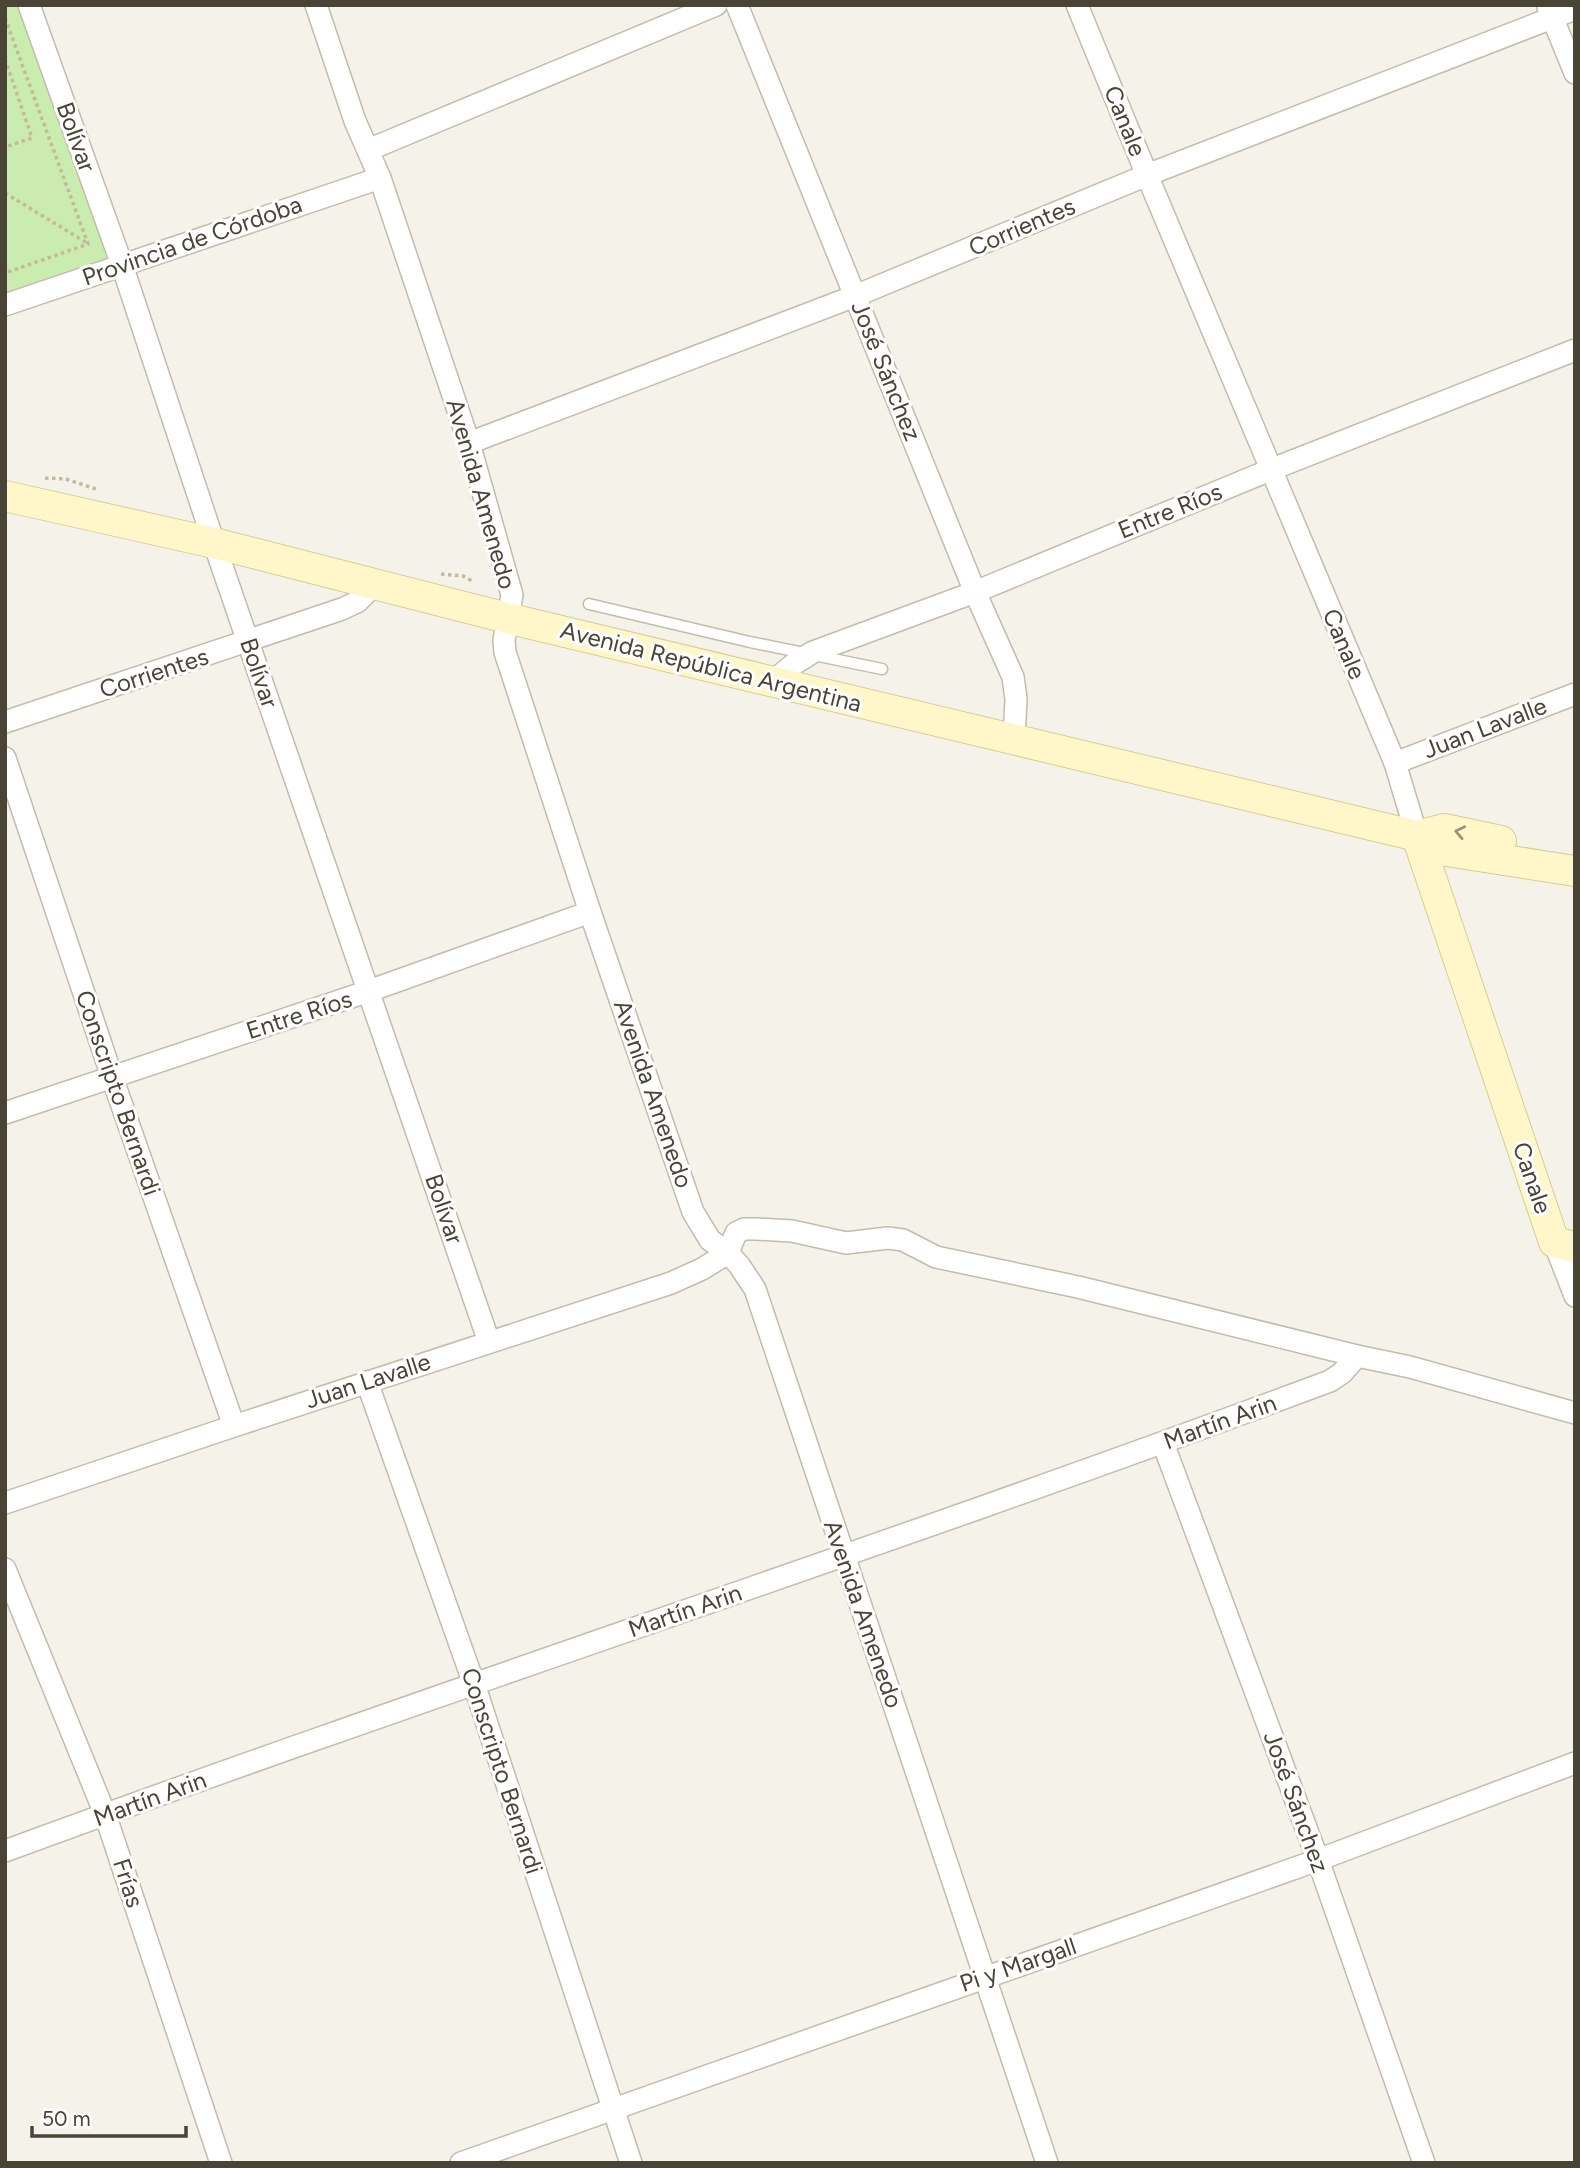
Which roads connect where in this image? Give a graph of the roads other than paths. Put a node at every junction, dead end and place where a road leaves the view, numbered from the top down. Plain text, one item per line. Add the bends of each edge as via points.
1 (29, 5) edge
2 (316, 5) edge
3 (716, 5) edge
4 (737, 5) edge
5 (1077, 5) edge
6 (1575, 9) edge
7 (1550, 12) edge
8 (1575, 74) edge
9 (368, 150) junction
10 (1147, 175) junction
11 (380, 178) junction
12 (122, 265) junction
13 (855, 296) junction
14 (5, 305) edge
15 (1575, 350) edge
16 (469, 443) junction
17 (1270, 470) junction
18 (5, 496) edge
19 (214, 543) junction
20 (375, 584) junction
21 (975, 592) junction
22 (589, 604) dead end
23 (507, 618) junction
24 (248, 641) junction
25 (810, 654) junction
26 (882, 669) dead end
27 (772, 682) junction
28 (1575, 694) edge
29 (5, 722) edge
30 (1014, 740) junction
31 (5, 758) edge
32 (1395, 763) junction
33 (1416, 836) junction
34 (1575, 858) edge
35 (1575, 871) edge
36 (590, 912) junction
37 (369, 991) junction
38 (112, 1077) junction
39 (5, 1113) edge
40 (1564, 1244) edge
41 (727, 1253) junction
42 (1575, 1296) edge
43 (489, 1342) junction
44 (1357, 1356) junction
45 (367, 1382) junction
46 (1575, 1413) edge
47 (234, 1426) junction
48 (1163, 1443) junction
49 (5, 1503) edge
50 (843, 1556) junction
51 (5, 1569) edge
52 (474, 1684) junction
53 (1575, 1763) edge
54 (105, 1814) junction
55 (5, 1852) edge
56 (1318, 1860) junction
57 (985, 1976) junction
58 (612, 2108) junction
59 (221, 2163) edge
60 (461, 2163) edge
61 (631, 2163) edge
62 (1047, 2163) edge
63 (1424, 2163) edge

1 - 12 street, Bolívar
2 - 9 street, Avenida Amenedo
3 - 9 street
4 - 13 street, José Sánchez
5 - 10 street, Canale
6 - 7 street, Corrientes
7 - 8 street
7 - 10 street, Corrientes
9 - 11 street, Avenida Amenedo
10 - 13 street, Corrientes
10 - 17 street, Canale
11 - 12 street, Provincia de Córdoba
11 - 16 street, Avenida Amenedo
12 - 14 street, Provincia de Córdoba
12 - 19 street, Bolívar
13 - 16 street, Corrientes
13 - 21 street, José Sánchez
15 - 17 street, Entre Ríos
16 - 23 street, Avenida Amenedo via 512,595
17 - 21 street, Entre Ríos
17 - 32 street, Canale
18 - 19 main road, Avenida República Argentina
19 - 20 main road, Avenida República Argentina
19 - 24 street, Bolívar
20 - 23 main road, Avenida República Argentina
20 - 24 street, Corrientes via 342,609
21 - 25 street, Entre Ríos
21 - 30 street, José Sánchez via 1013,677
22 - 25 lane
23 - 27 main road, Avenida República Argentina
23 - 36 street, Avenida Amenedo via 505,652
24 - 29 street, Corrientes
24 - 37 street, Bolívar
25 - 26 lane
25 - 27 street, Entre Ríos
27 - 30 main road, Avenida República Argentina
28 - 32 street, Juan Lavalle
30 - 33 main road, Avenida República Argentina
31 - 38 street, Conscripto Bernardi
32 - 33 street, Canale
34 -> 33 main road, Avenida República Argentina via 1444,829
33 - 35 main road, Avenida República Argentina via 1440,850
33 - 40 main road, Canale
36 - 37 street, Entre Ríos
36 - 41 street, Avenida Amenedo via 693,1212 710,1240
37 - 38 street, Entre Ríos
37 - 43 street, Bolívar
38 - 39 street, Entre Ríos
38 - 47 street, Conscripto Bernardi
40 - 42 street, Canale
41 - 43 street, Juan Lavalle via 671,1283
41 - 44 street, Juan Lavalle via 736,1233 744,1229 792,1231 846,1243 903,1240 936,1257
41 - 50 street, Avenida Amenedo via 755,1289
43 - 45 street, Juan Lavalle
44 - 46 street
44 - 48 street, Martín Arin via 1330,1381
45 - 47 street, Juan Lavalle
45 - 52 street, Conscripto Bernardi
47 - 49 street, Juan Lavalle
48 - 50 street, Martín Arin
48 - 56 street, José Sánchez
50 - 52 street, Martín Arin
50 - 57 street, Avenida Amenedo
51 - 54 street, Frías
52 - 54 street, Martín Arin
52 - 58 street, Conscripto Bernardi
53 - 56 street, Pi y Margall
54 - 55 street, Martín Arin
54 - 59 street, Frías
56 - 57 street, Pi y Margall
56 - 63 street, José Sánchez
57 - 58 street, Pi y Margall
57 - 62 street, Avenida Amenedo
58 - 60 street, Pi y Margall
58 - 61 street, Conscripto Bernardi

